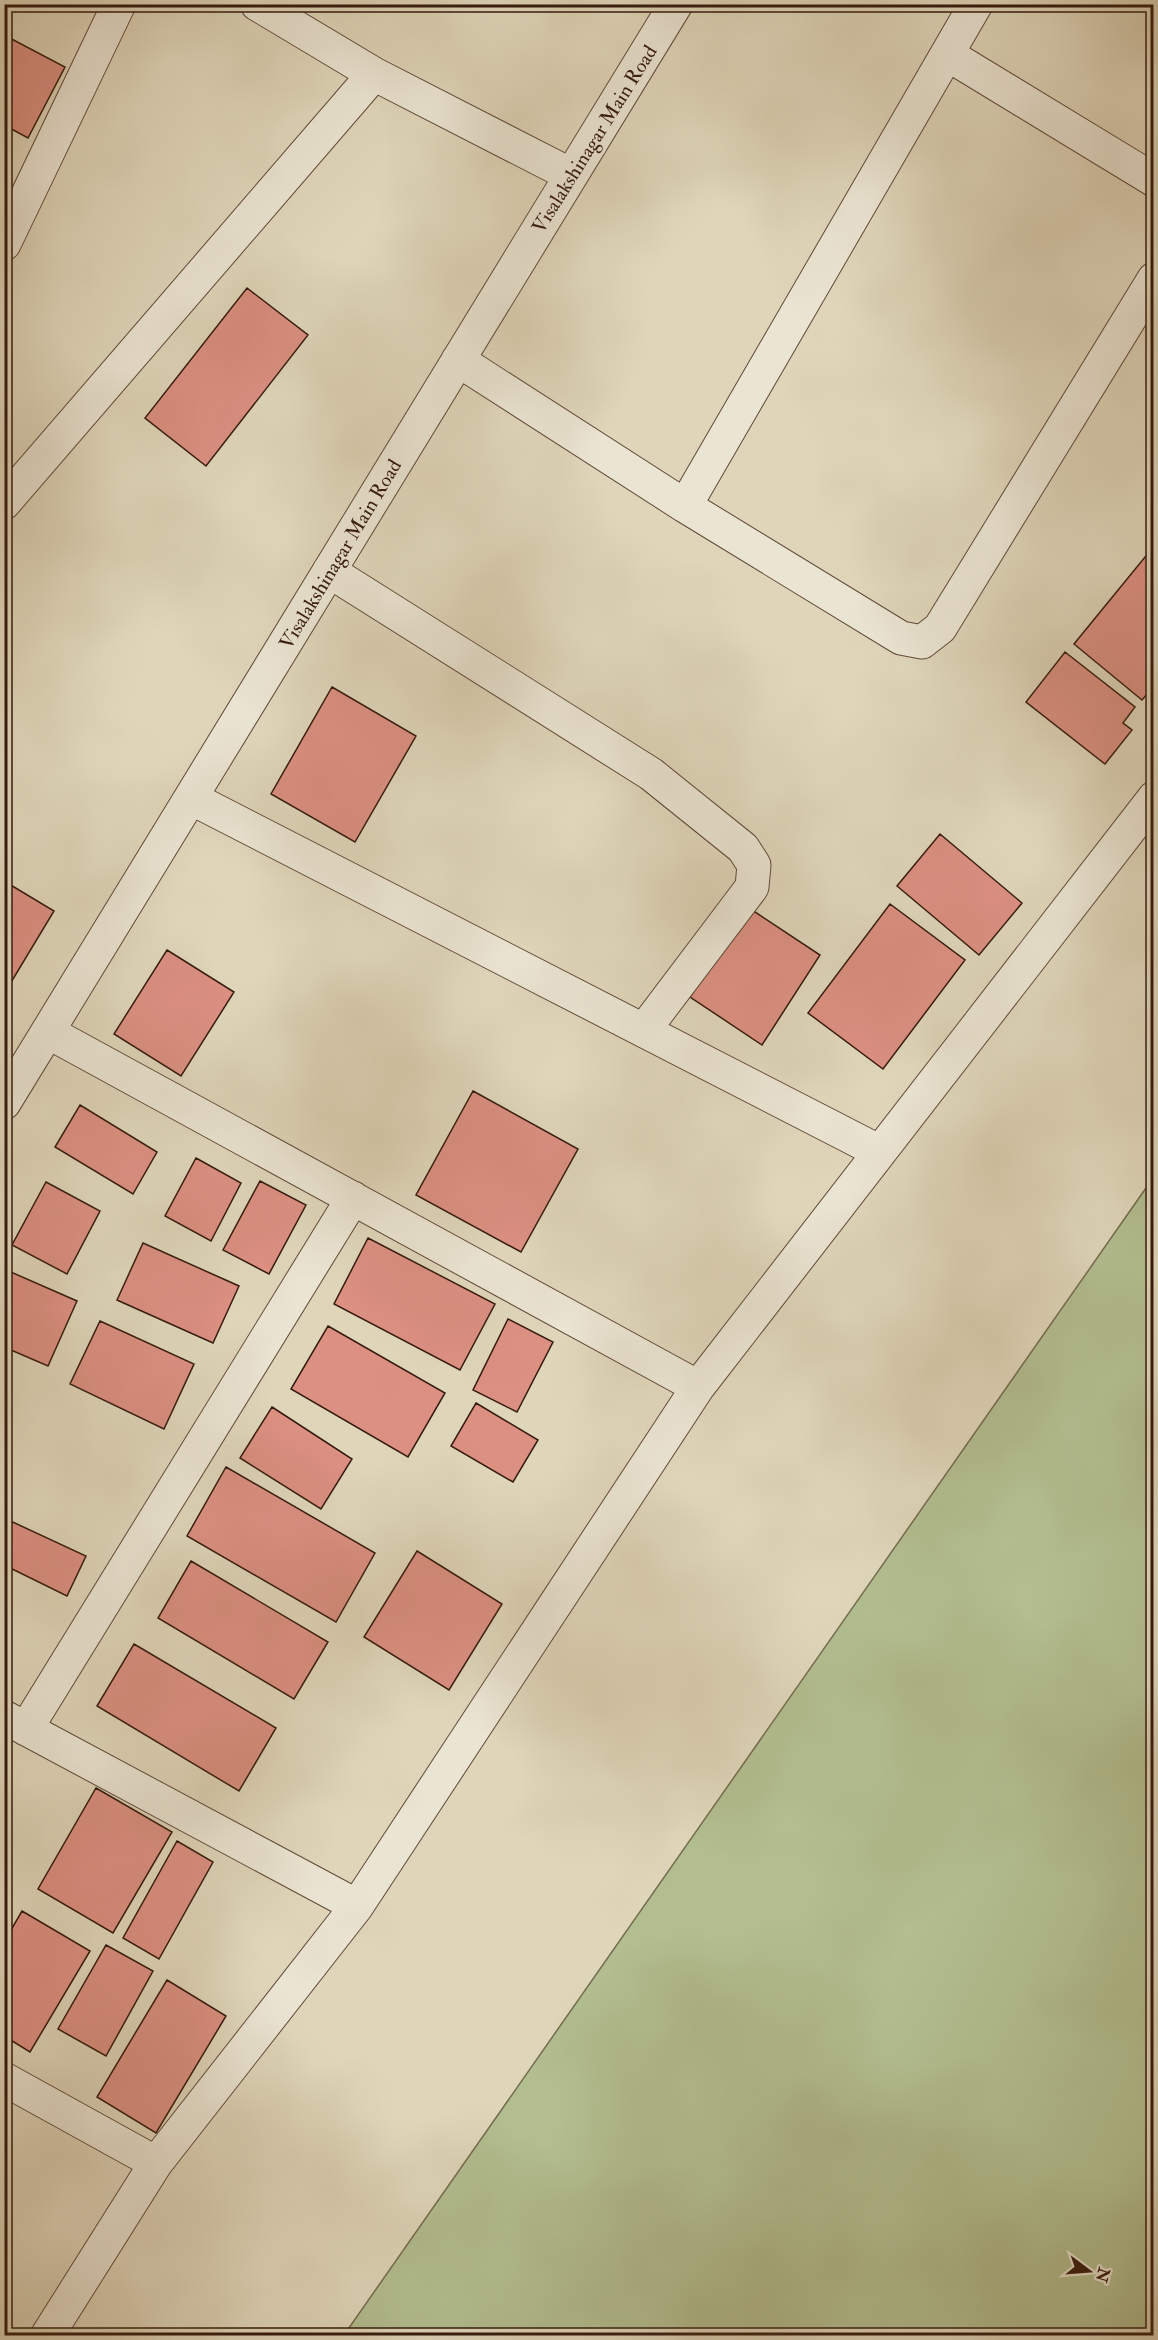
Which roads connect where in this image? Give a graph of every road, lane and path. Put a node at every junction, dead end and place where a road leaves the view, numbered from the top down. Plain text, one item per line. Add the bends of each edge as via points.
1 (119, 4) edge
2 (257, 4) edge
3 (676, 4) edge
4 (976, 4) edge
5 (947, 54) junction
6 (374, 74) junction
7 (571, 175) junction
8 (1154, 180) edge
9 (4, 244) edge
10 (1154, 279) edge
11 (458, 360) junction
12 (4, 503) edge
13 (685, 506) junction
14 (329, 571) junction
15 (191, 798) junction
16 (1154, 798) edge
17 (644, 1030) junction
18 (48, 1032) junction
19 (4, 1103) edge
20 (880, 1152) junction
21 (353, 1198) junction
22 (698, 1387) junction
23 (15, 1723) edge
24 (357, 1906) junction
25 (4, 2079) edge
26 (156, 2163) junction
27 (47, 2336) edge

1 - 9 street
2 - 6 street
3 - 7 street, Visalakshinagar Main Road
4 - 5 street
5 - 8 street
5 - 13 street
6 - 7 street
6 - 12 street
7 - 11 street, Visalakshinagar Main Road
10 - 13 street via 940,628 922,642 901,638
11 - 13 street
11 - 14 street, Visalakshinagar Main Road
14 - 15 street, Visalakshinagar Main Road
14 - 17 street via 651,774 743,848 754,865 752,887
15 - 17 street
15 - 18 street, Visalakshinagar Main Road
16 - 20 street
17 - 20 street
18 - 19 street, Visalakshinagar Main Road
18 - 21 street
20 - 22 street
21 - 22 street
21 - 23 street
22 - 24 street
23 - 24 street
24 - 26 street
25 - 26 street
26 - 27 street

